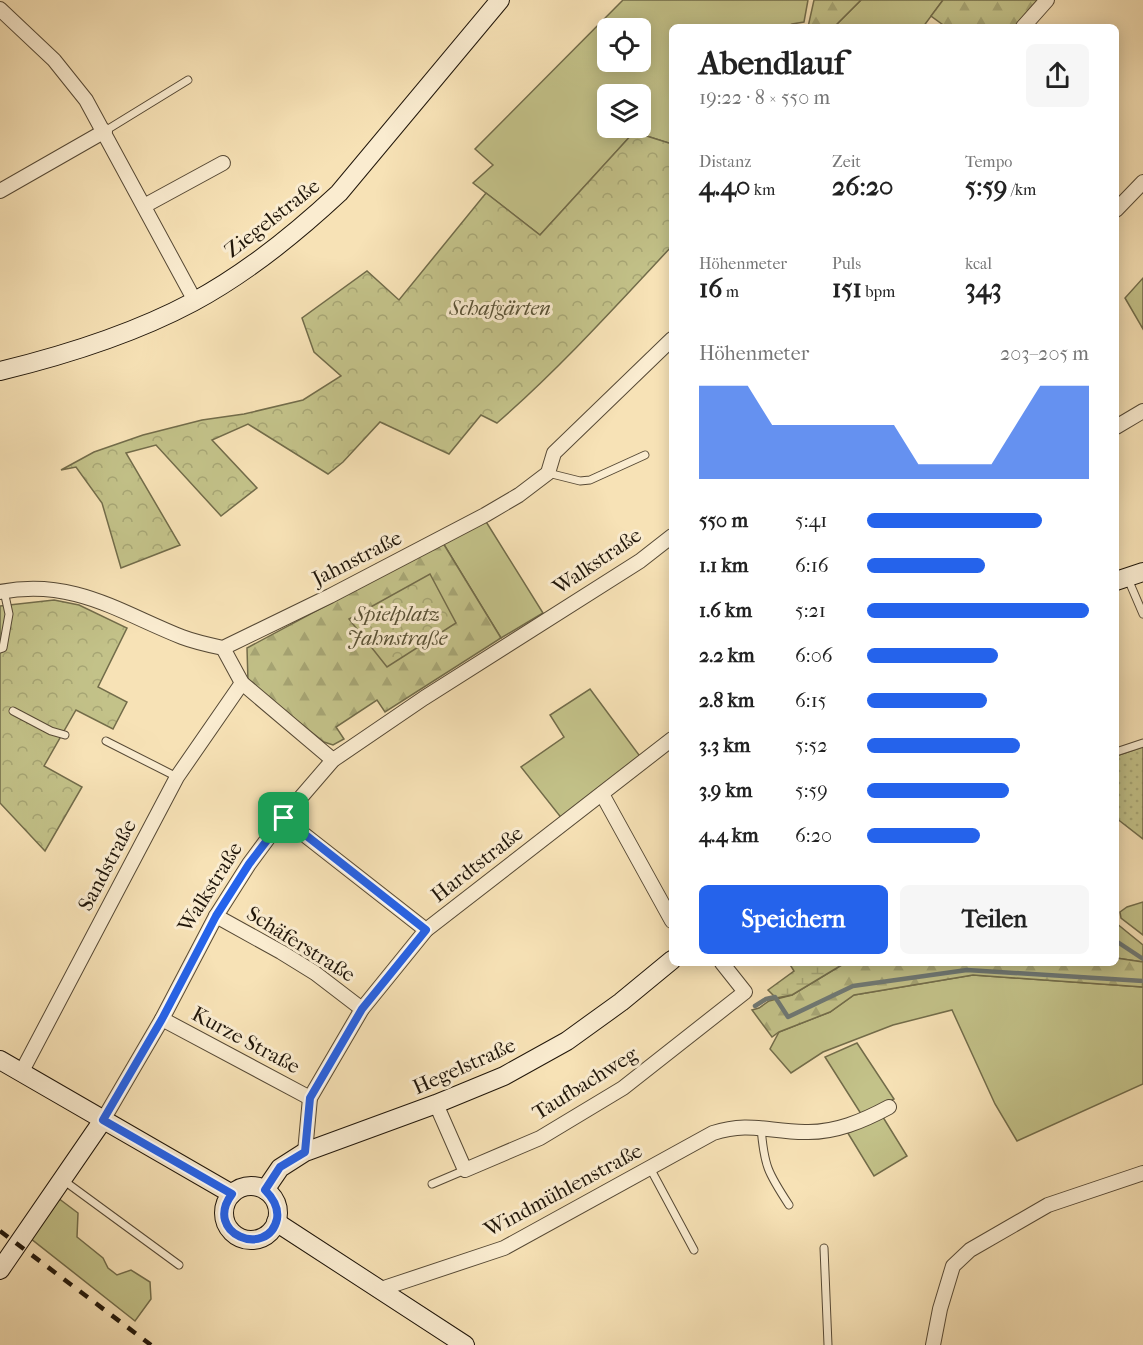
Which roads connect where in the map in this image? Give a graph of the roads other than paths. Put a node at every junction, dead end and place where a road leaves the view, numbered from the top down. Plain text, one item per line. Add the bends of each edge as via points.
1 (500, 0) edge
2 (1047, 0) edge
3 (0, 9) edge
4 (1026, 24) edge
5 (188, 80) dead end
6 (105, 131) junction
7 (223, 163) dead end
8 (1143, 182) edge
9 (0, 191) edge
10 (144, 206) junction
11 (1119, 207) edge
12 (195, 301) junction
13 (669, 342) edge
14 (0, 371) edge
15 (1143, 411) edge
16 (1119, 425) edge
17 (645, 455) dead end
18 (548, 473) junction
19 (669, 538) edge
20 (1129, 576) edge
21 (2, 591) edge
22 (1143, 614) edge
23 (223, 648) junction
24 (0, 649) edge
25 (242, 683) junction
26 (13, 711) dead end
27 (65, 735) dead end
28 (106, 741) dead end
29 (669, 741) edge
30 (1143, 743) edge
31 (1119, 751) edge
32 (333, 759) junction
33 (177, 777) junction
34 (602, 794) junction
35 (284, 818) junction
36 (216, 916) junction
37 (669, 916) edge
38 (426, 930) junction
39 (669, 962) edge
40 (724, 966) edge
41 (362, 1009) junction
42 (162, 1019) junction
43 (1, 1064) edge
44 (21, 1073) junction
45 (310, 1098) junction
46 (436, 1104) junction
47 (889, 1107) dead end
48 (103, 1120) junction
49 (761, 1127) junction
50 (305, 1152) junction
51 (650, 1167) junction
52 (465, 1170) junction
53 (1143, 1173) edge
54 (61, 1179) junction
55 (432, 1184) dead end
56 (265, 1190) junction
57 (232, 1194) junction
58 (789, 1205) dead end
59 (276, 1222) junction
60 (824, 1248) dead end
61 (694, 1250) dead end
62 (179, 1265) dead end
63 (0, 1270) edge
64 (381, 1289) junction
65 (465, 1345) edge
66 (828, 1345) edge
67 (933, 1345) edge

1 - 12 street, Ziegelstraße via 339,193 248,267
2 - 4 street
3 - 6 street via 54,60
5 - 6 lane
6 - 9 street
6 - 10 street
7 - 10 street
8 - 11 street
10 - 12 street
12 - 14 street, Ziegelstraße via 114,337
13 - 18 street, Jahnstraße via 554,453
15 - 16 street
17 - 18 lane via 590,480
18 - 23 street, Jahnstraße via 485,515
19 - 32 street, Walkstraße via 640,561
20 - 22 lane
21 - 23 street via 22,588 83,595 183,638
21 - 24 lane via 9,614
23 - 25 street
25 - 32 street
25 - 33 street, Sandstraße
26 - 27 lane
28 - 33 lane
29 - 34 street, Hardtstraße
30 - 31 lane
32 - 35 street, Walkstraße
33 - 44 street, Sandstraße
34 - 37 street
34 - 38 street, Hardtstraße
35 - 36 street, Walkstraße
35 - 38 street
36 - 41 street, Schäferstraße via 289,957
36 - 42 street, Walkstraße
38 - 41 street, Hardtstraße
39 - 46 street, Hegelstraße via 567,1041 504,1076
40 - 52 street, Taufbachweg via 745,992 661,1060 540,1138
41 - 45 street, Hardtstraße
42 - 45 street, Kurze Straße
42 - 48 street, Walkstraße
43 - 44 street
44 - 48 street
45 - 50 street, Hardtstraße
46 - 50 street, Hegelstraße
46 - 52 street
47 - 49 street, Windmühlenstraße via 828,1131
48 - 54 street, Walkstraße
48 - 57 street
49 - 51 street, Windmühlenstraße via 730,1127 713,1133
49 - 58 lane via 769,1174
50 - 56 street, Hegelstraße via 280,1167
51 - 61 lane
51 - 64 street, Windmühlenstraße via 504,1248
52 - 55 lane
53 - 67 street via 1048,1205 970,1250 953,1266
54 - 62 lane
54 - 63 street, Walkstraße
56 - 57 street via 248,1186
56 - 59 street via 276,1204
57 - 59 street via 224,1216 236,1236 260,1238
59 - 64 street
60 - 66 lane
64 - 65 street

